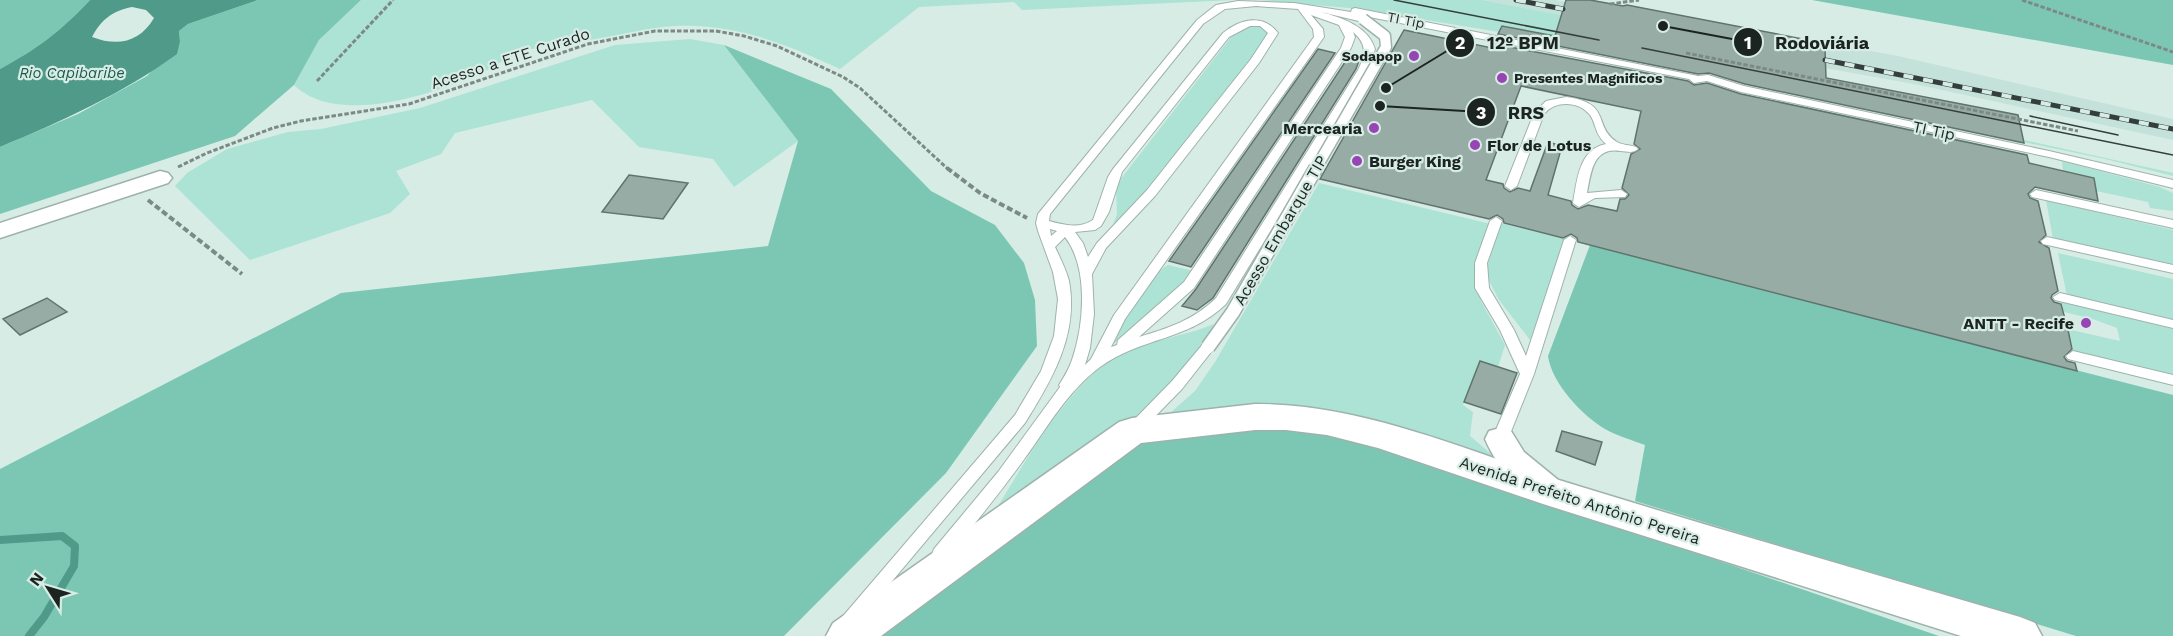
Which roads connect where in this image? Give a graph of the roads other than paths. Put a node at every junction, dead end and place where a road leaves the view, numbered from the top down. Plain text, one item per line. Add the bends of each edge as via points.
1 (1273, 3) junction
2 (1326, 7) junction
3 (1302, 9) junction
4 (1342, 22) junction
5 (1614, 145) junction
6 (1632, 149) dead end
7 (160, 178) road end
8 (2173, 184) edge
9 (1511, 186) dead end
10 (1621, 194) dead end
11 (2036, 194) dead end
12 (1496, 221) dead end
13 (2173, 222) edge
14 (1042, 223) junction
15 (0, 231) edge
16 (1066, 231) junction
17 (1570, 240) dead end
18 (2047, 241) dead end
19 (1049, 246) junction
20 (2173, 269) edge
21 (1086, 273) junction
22 (2060, 297) dead end
23 (2173, 324) edge
24 (1112, 352) junction
25 (2073, 356) dead end
26 (1097, 362) junction
27 (1527, 374) junction
28 (2173, 380) edge
29 (1058, 398) junction
30 (1132, 431) junction
31 (1500, 439) joint
32 (1557, 494) junction
33 (907, 592) junction
34 (835, 636) edge
35 (848, 636) edge
36 (2020, 636) edge

1 - 2 lane
1 - 3 lane
1 - 14 lane via 1238,3 1211,11 1050,205
2 - 8 lane, TI Tip via 1686,74 1693,76 1693,84 1708,78 1741,89
2 - 30 lane, Acesso Embarque TIP, bridge via 1363,19 1385,36 1386,47 1233,312 1177,386
3 - 4 lane
3 - 26 lane via 1318,29 1319,37 1129,303
4 - 24 lane via 1350,37 1346,48 1190,285
4 - 24 lane via 1365,38 1370,47 1364,67 1221,301 1195,323
5 - 6 lane
5 - 9 lane via 1587,107 1571,102 1544,105
5 - 10 lane via 1596,150 1589,160 1579,203 1592,195
7 - 15 street
11 - 13 lane
12 - 27 lane via 1481,263 1482,288
14 - 16 lane
14 - 19 lane
16 - 19 lane
16 - 21 lane via 1076,243
16 - 21 lane via 1093,226 1099,221 1110,180 1226,35 1242,24 1270,28 1273,33 1255,61 1151,193 1101,246
17 - 27 lane
18 - 20 lane
19 - 34 lane via 1062,281 1062,339 1039,389 1020,419
21 - 29 lane via 1086,328 1079,362
22 - 23 lane
24 - 26 lane
25 - 28 lane
26 - 29 lane
27 - 31 lane
29 - 33 lane via 984,502
30 - 32 street, Avenida Prefeito Antônio Pereira via 1255,417 1327,422 1384,436
30 - 33 street
31 - 32 street via 1506,454 1522,471
32 - 36 street, Avenida Prefeito Antônio Pereira
33 - 35 street

